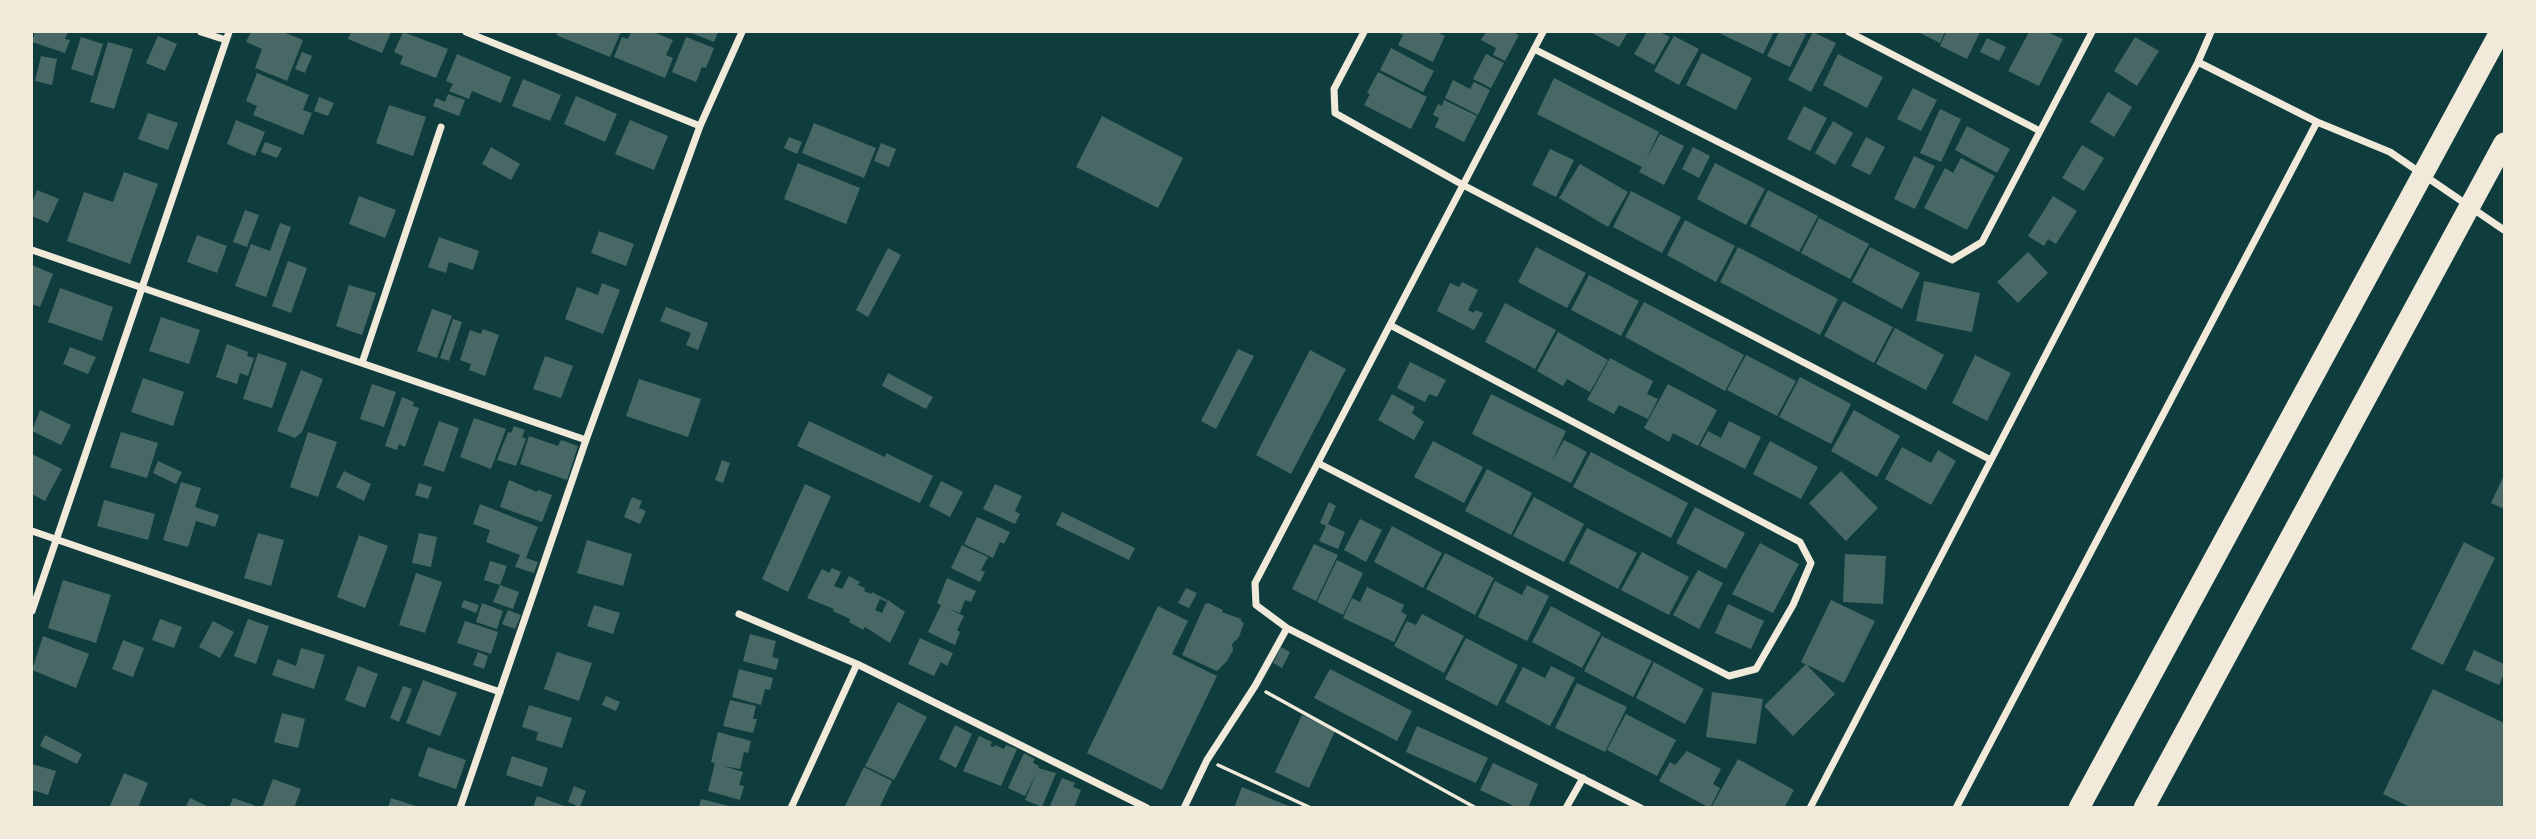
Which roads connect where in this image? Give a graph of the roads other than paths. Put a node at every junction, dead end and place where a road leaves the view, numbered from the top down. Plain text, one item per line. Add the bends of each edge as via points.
1 (201, 32) edge
2 (229, 32) edge
3 (466, 32) edge
4 (741, 32) edge
5 (1364, 32) edge
6 (1543, 32) edge
7 (1849, 32) edge
8 (2092, 32) edge
9 (2211, 32) edge
10 (2500, 32) edge
11 (226, 40) junction
12 (1534, 49) junction
13 (2198, 62) junction
14 (2317, 122) junction
15 (440, 127) dead end
16 (700, 127) junction
17 (2040, 131) junction
18 (2504, 143) edge
19 (1462, 185) junction
20 (2504, 230) edge
21 (32, 250) edge
22 (143, 287) junction
23 (1390, 325) junction
24 (362, 363) junction
25 (586, 440) junction
26 (1991, 460) junction
27 (1318, 463) junction
28 (32, 531) edge
29 (55, 539) junction
30 (32, 611) edge
31 (739, 614) dead end
32 (1287, 628) junction
33 (857, 664) junction
34 (500, 692) junction
35 (1583, 778) junction
36 (460, 807) edge
37 (791, 807) edge
38 (1147, 807) edge
39 (1184, 807) edge
40 (1566, 807) edge
41 (1641, 807) edge
42 (1810, 807) edge
43 (1956, 807) edge
44 (2079, 807) edge
45 (2144, 807) edge

1 - 11 street
2 - 11 street
3 - 16 street
4 - 16 street
5 - 19 street via 1334,89 1335,113
6 - 12 street
7 - 17 street
8 - 17 street
9 - 13 street
10 - 44 highway
11 - 22 street
12 - 17 street via 1952,260 1982,242
12 - 19 street
13 - 14 street
13 - 26 street
14 - 20 street via 2390,152
14 - 43 street
15 - 24 street
16 - 25 street
18 - 45 highway
19 - 23 street
19 - 26 street
21 - 22 street
22 - 24 street
22 - 29 street
23 - 27 street
23 - 27 street via 1800,542 1811,563 1793,605 1756,669 1729,676
24 - 25 street
25 - 34 street
26 - 42 street
27 - 32 street via 1255,583 1256,605
28 - 29 street
29 - 30 street
29 - 34 street
31 - 33 street
32 - 35 street
32 - 39 street via 1207,760
33 - 37 street
33 - 38 street
34 - 36 street
35 - 40 street
35 - 41 street

